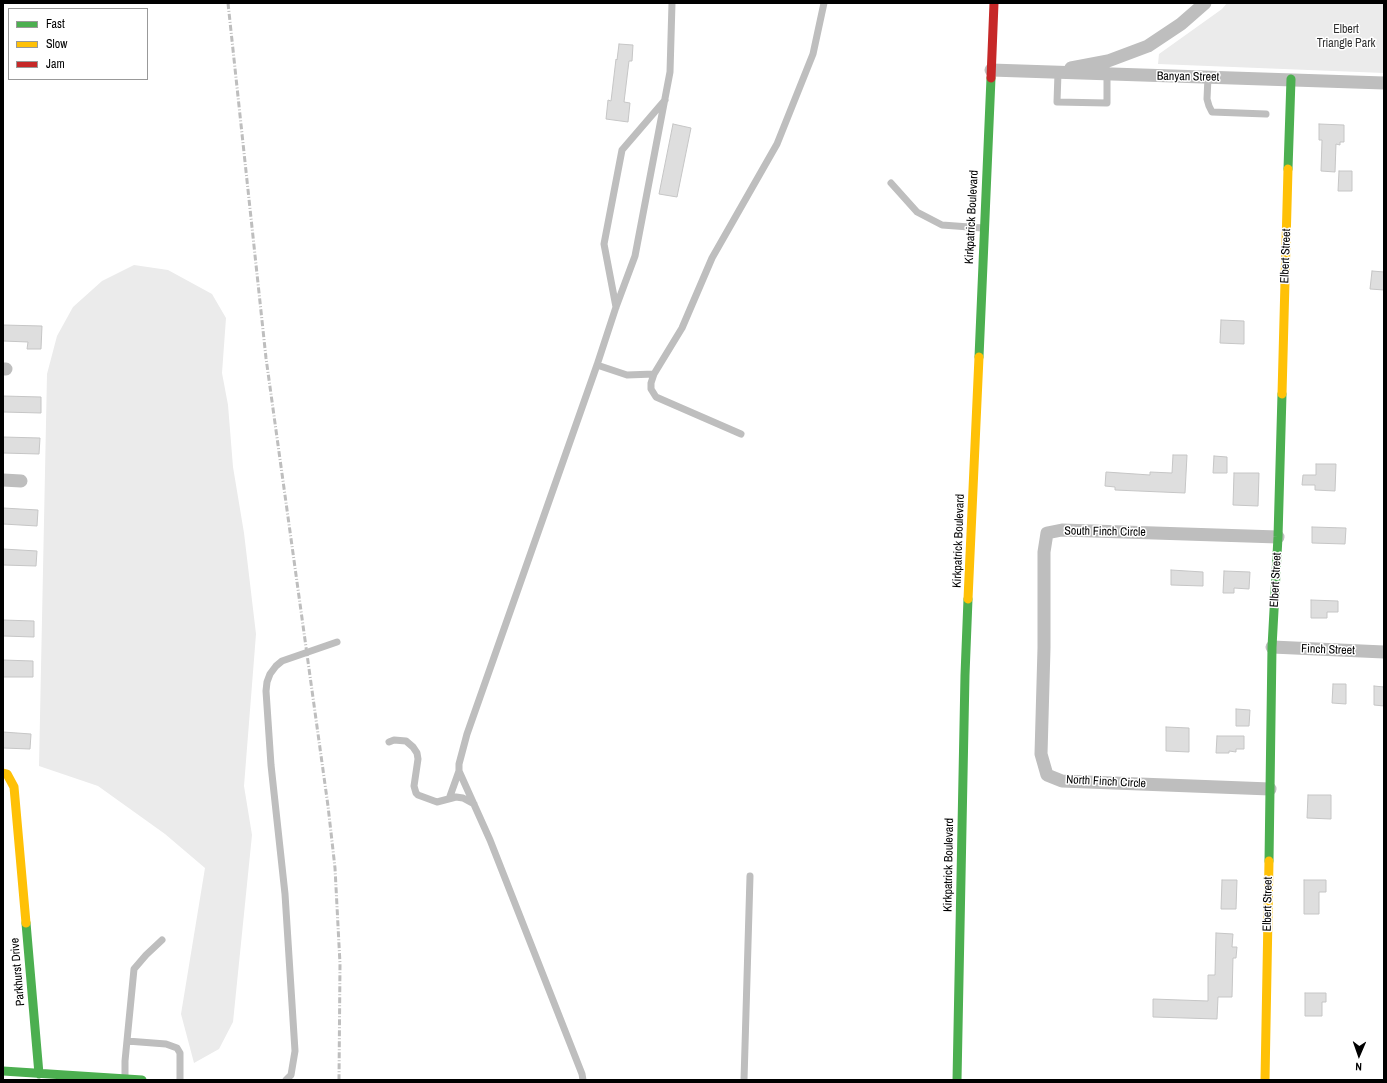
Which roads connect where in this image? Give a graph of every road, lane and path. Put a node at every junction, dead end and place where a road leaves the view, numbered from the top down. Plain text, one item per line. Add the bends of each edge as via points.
1 (672, 3) edge
2 (824, 3) edge
3 (994, 3) edge
4 (1205, 3) edge
5 (992, 70) junction
6 (1052, 73) junction
7 (1107, 75) junction
8 (1208, 77) junction
9 (1291, 80) junction
10 (1384, 83) edge
11 (665, 100) junction
12 (1266, 114) dead end
13 (892, 183) dead end
14 (984, 228) junction
15 (616, 307) junction
16 (597, 364) junction
17 (654, 374) junction
18 (741, 434) dead end
19 (3, 480) edge
20 (21, 481) dead end
21 (1278, 537) junction
22 (337, 642) dead end
23 (1272, 647) junction
24 (1384, 652) edge
25 (1043, 672) joint
26 (389, 742) dead end
27 (459, 771) junction
28 (5, 774) edge
29 (1270, 789) junction
30 (449, 799) junction
31 (475, 806) junction
32 (750, 876) dead end
33 (162, 940) dead end
34 (127, 1041) junction
35 (3, 1071) edge
36 (39, 1074) junction
37 (125, 1079) edge
38 (142, 1080) edge
39 (180, 1080) edge
40 (286, 1080) edge
41 (583, 1080) edge
42 (744, 1080) edge
43 (957, 1080) edge
44 (1265, 1080) edge

1 - 11 lane via 670,72
2 - 17 lane via 813,54 777,144 712,258 682,328
3 - 5 street, Kirkpatrick Boulevard
4 - 6 street via 1181,24 1148,46 1108,61
5 - 6 street, Banyan Street
5 - 14 street, Kirkpatrick Boulevard
6 - 7 street, Banyan Street
6 - 7 lane via 1057,102 1107,102
7 - 8 street, Banyan Street
8 - 9 street, Banyan Street
8 - 12 lane via 1207,99 1212,112
9 - 10 street, Banyan Street
9 - 21 street, Elbert Street
11 - 15 lane via 635,256
11 - 15 lane via 622,150 604,244
13 - 14 lane via 917,212 942,225
14 - 43 street, Kirkpatrick Boulevard via 965,675
15 - 16 lane
16 - 17 lane via 627,375
16 - 27 lane via 467,734
17 - 18 lane via 651,389 656,397
19 - 20 street
21 - 23 street, Elbert Street
21 - 25 street, South Finch Circle via 1062,530 1047,533 1044,552
22 - 40 lane via 282,662 276,666 267,682 271,765 285,894 294,1052 291,1075
23 - 24 street, Finch Street
23 - 29 street, Elbert Street
25 - 29 street, North Finch Circle via 1041,754 1047,775 1062,781
26 - 30 lane via 406,741 417,753 414,786 418,796 437,802
27 - 30 lane
27 - 31 lane
28 - 36 street, Parkhurst Drive via 14,787
29 - 44 street, Elbert Street
30 - 31 lane via 463,798
31 - 41 lane
32 - 42 lane
33 - 34 lane via 134,969
34 - 37 lane
34 - 39 lane via 166,1044 177,1048 180,1053
35 - 36 street
36 - 37 street
37 - 38 street

